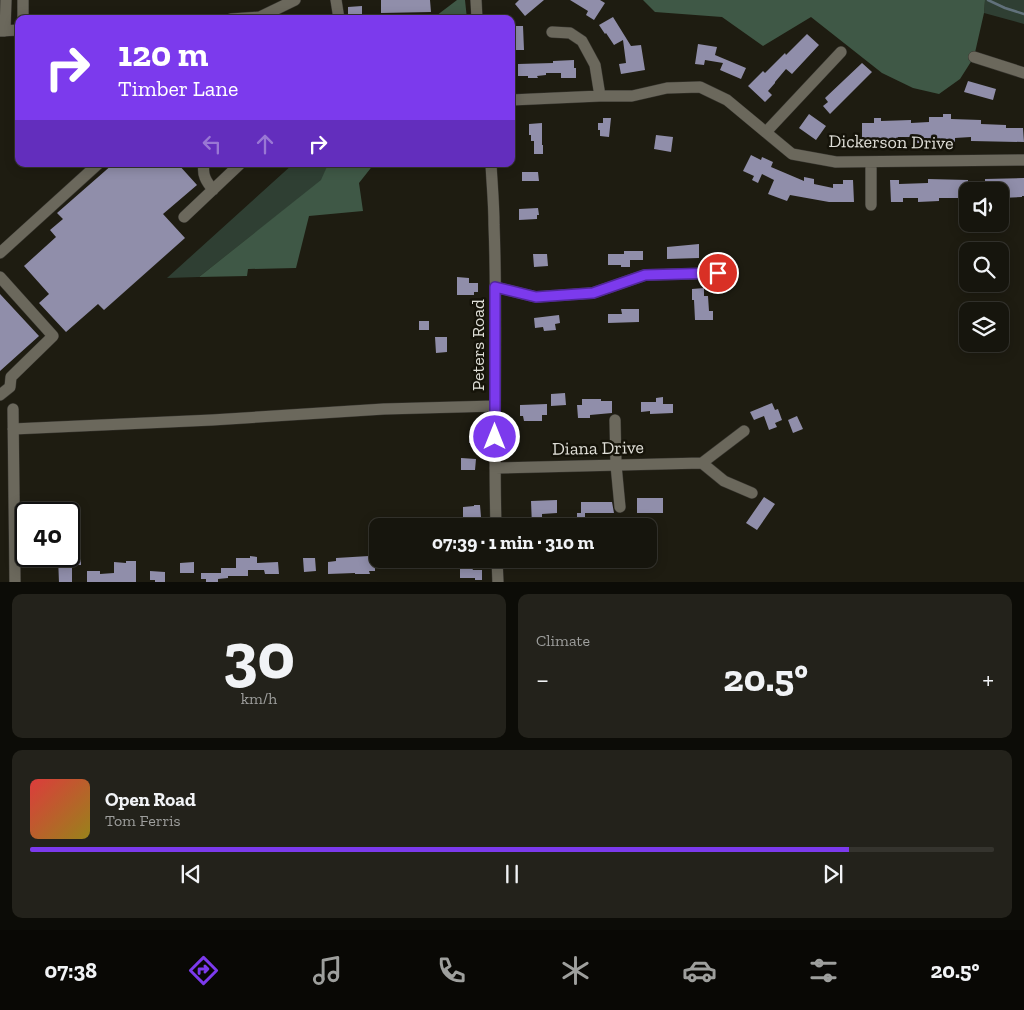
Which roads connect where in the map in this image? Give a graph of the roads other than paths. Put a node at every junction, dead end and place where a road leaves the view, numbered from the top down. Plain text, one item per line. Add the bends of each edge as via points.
1 (23, 0) edge
2 (295, 0) edge
3 (336, 0) edge
4 (4, 1) edge
5 (476, 2) edge
6 (22, 15) edge
7 (268, 15) edge
8 (338, 15) edge
9 (478, 15) edge
10 (3, 31) edge
11 (552, 32) dead end
12 (841, 52) dead end
13 (974, 57) dead end
14 (1024, 73) edge
15 (600, 96) junction
16 (515, 100) edge
17 (766, 132) junction
18 (1024, 160) edge
19 (871, 162) junction
20 (95, 167) edge
21 (204, 167) edge
22 (236, 167) edge
23 (491, 167) edge
24 (213, 190) junction
25 (871, 205) dead end
26 (184, 217) dead end
27 (0, 252) edge
28 (718, 273) dead end
29 (0, 277) edge
30 (495, 287) junction
31 (0, 395) edge
32 (495, 406) junction
33 (13, 409) dead end
34 (615, 420) dead end
35 (13, 429) junction
36 (744, 431) dead end
37 (702, 463) junction
38 (616, 465) junction
39 (494, 468) junction
40 (752, 493) dead end
41 (620, 506) dead end
42 (496, 518) edge
43 (497, 568) edge
44 (16, 582) edge
45 (498, 582) edge

1 - 6 street
2 - 7 street
3 - 8 street
4 - 10 street
5 - 9 street
11 - 15 street via 570,33 582,41 595,65
12 - 17 street
13 - 14 street
15 - 16 street, Dickerson Drive
15 - 17 street, Dickerson Drive via 632,96 667,88 700,87 727,100
17 - 19 street, Dickerson Drive via 792,154 836,162
18 - 19 street, Dickerson Drive
19 - 25 street
20 - 27 street
21 - 24 street via 205,180
22 - 24 street
23 - 30 street, Peters Road
24 - 26 street
28 - 30 street via 645,275 593,293 536,297
29 - 31 street via 53,336 11,377 10,386
30 - 32 street, Peters Road
32 - 35 street
32 - 39 street, Peters Road
33 - 35 street
34 - 38 street
35 - 44 street
36 - 37 street
37 - 38 street, Diana Drive
37 - 40 street via 724,481
38 - 39 street, Diana Drive
38 - 41 street
39 - 42 street, Peters Road
43 - 45 street

